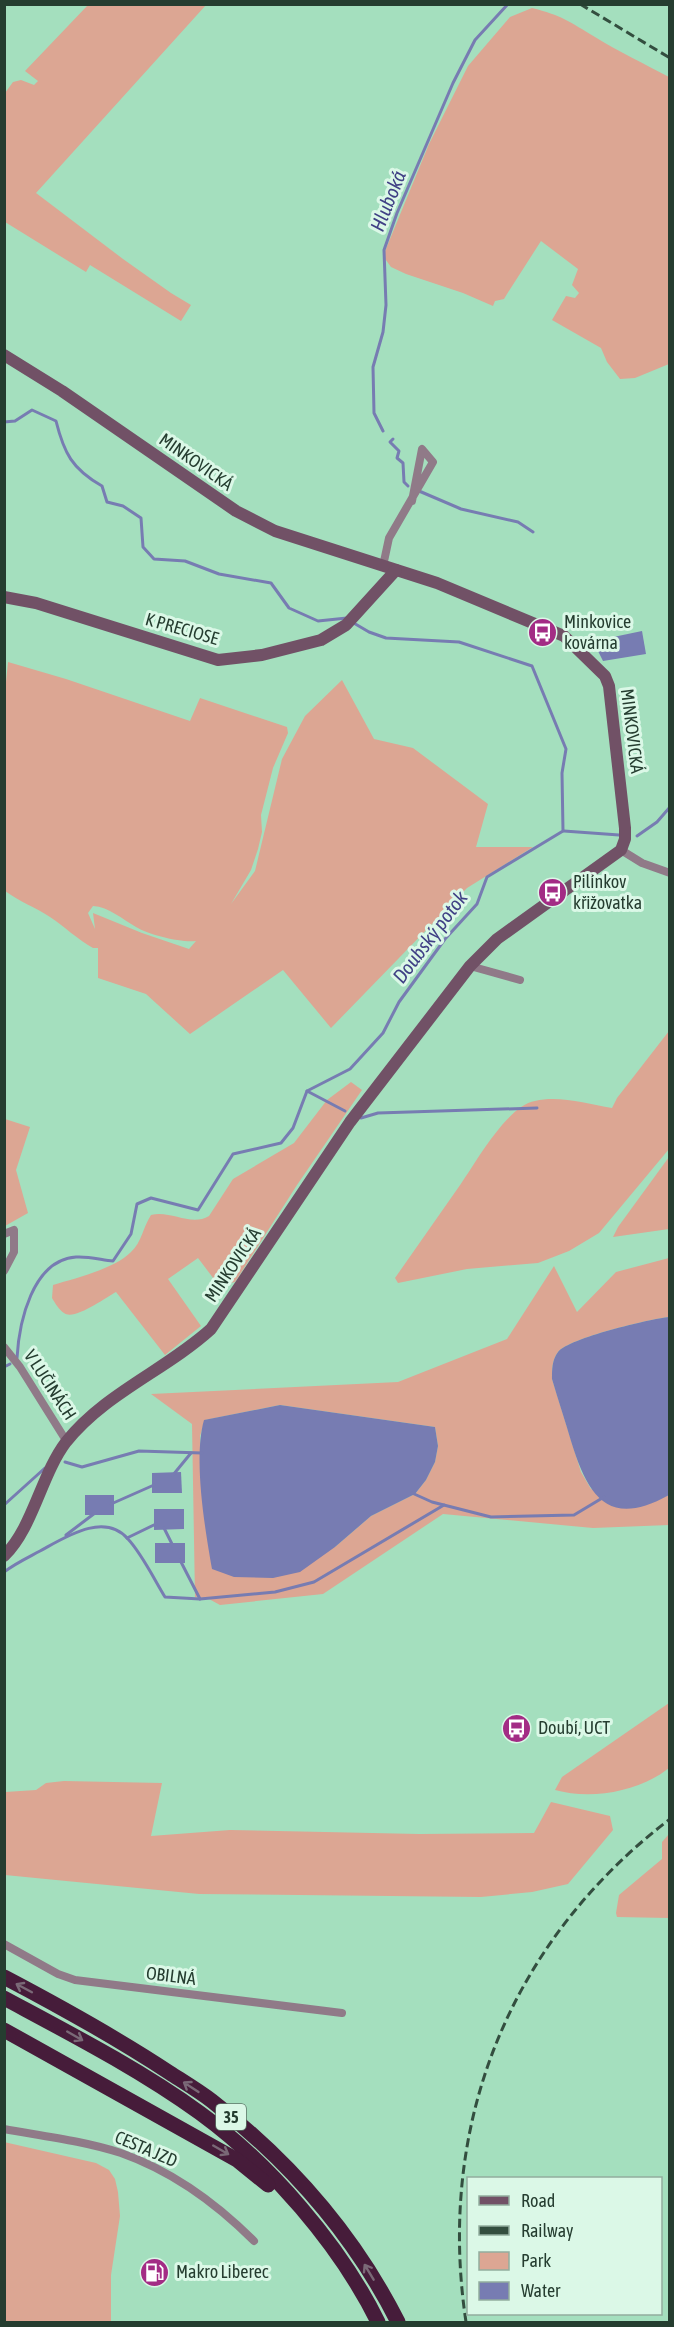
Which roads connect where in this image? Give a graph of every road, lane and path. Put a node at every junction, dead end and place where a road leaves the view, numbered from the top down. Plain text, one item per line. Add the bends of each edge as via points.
1 (4, 355) edge
2 (412, 501) junction
3 (383, 566) junction
4 (396, 570) junction
5 (4, 597) edge
6 (621, 850) junction
7 (669, 873) edge
8 (470, 966) junction
9 (520, 980) dead end
10 (4, 1234) edge
11 (4, 1271) edge
12 (4, 1347) edge
13 (67, 1442) junction
14 (4, 1556) edge
15 (4, 1944) edge
16 (4, 1977) edge
17 (4, 1998) edge
18 (342, 2013) dead end
19 (4, 2030) edge
20 (4, 2129) edge
21 (322, 2235) junction
22 (254, 2241) dead end
23 (378, 2322) edge
24 (398, 2322) edge

1 - 3 street, MINKOVICKÁ via 248,519 293,538
2 - 2 street via 432,462 422,449 414,483
2 - 3 street via 389,538
3 - 4 street, MINKOVICKÁ
4 - 5 street, K PRECIOSE via 346,625 321,640 262,655 218,660 36,603
4 - 6 street, MINKOVICKÁ via 564,636 605,676 626,828
6 - 7 street
6 - 8 street, MINKOVICKÁ via 497,939
8 - 9 street
8 - 13 street, MINKOVICKÁ via 350,1122 211,1329 195,1344 109,1400
10 - 11 street via 14,1230 14,1251
12 - 13 street, V LUČINÁCH
13 - 14 street, MINKOVICKÁ via 15,1543
15 - 18 street, OBILNÁ via 75,1980
24 -> 16 highway, 35 via 338,2226 274,2153 211,2100 141,2053
17 -> 21 highway, 35 via 132,2069 201,2114 261,2165
19 -> 21 highway via 237,2160
20 - 22 street, CESTA JZD via 105,2149 148,2165 205,2198
21 - 23 highway, 35

